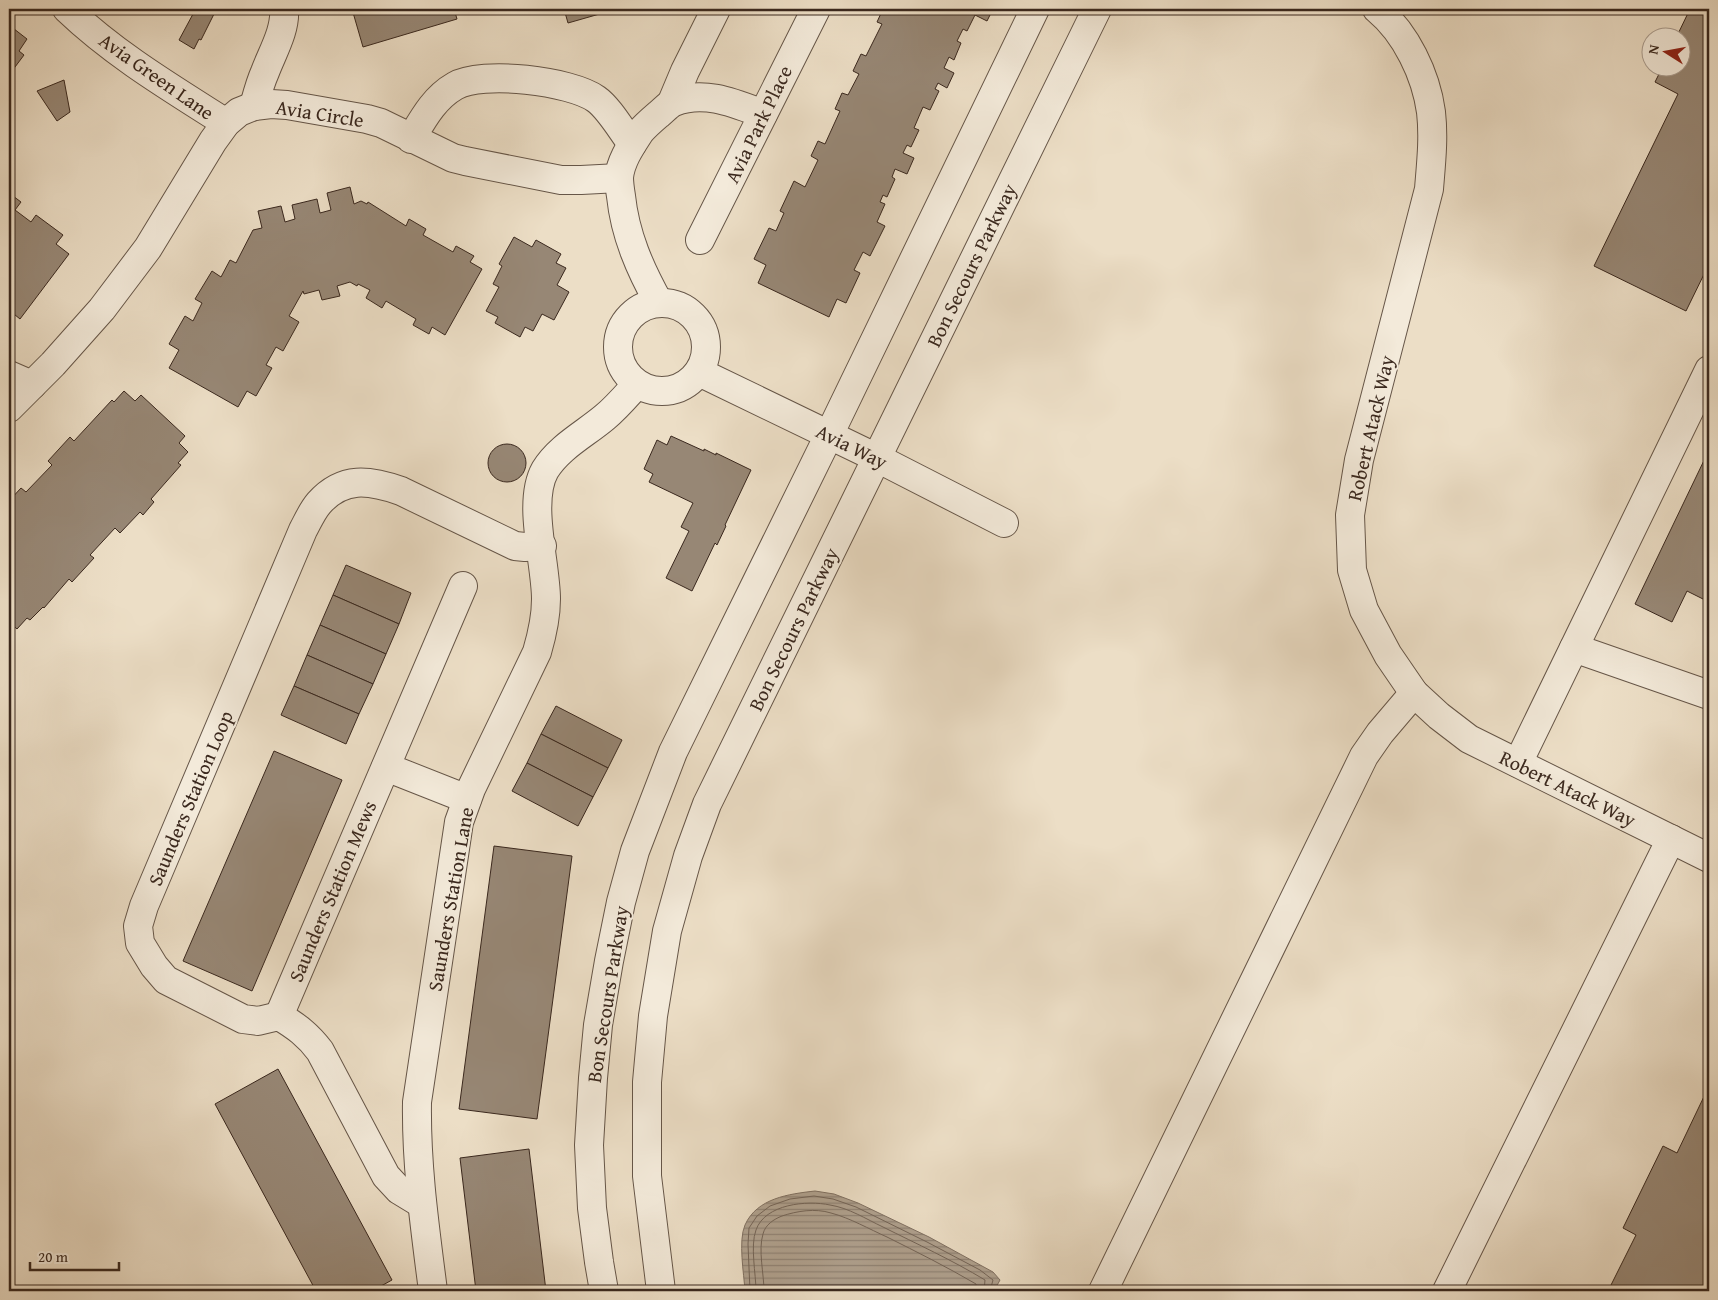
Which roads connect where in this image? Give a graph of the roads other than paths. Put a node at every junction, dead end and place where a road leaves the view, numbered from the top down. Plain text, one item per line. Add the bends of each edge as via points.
1 (67, 9) edge
2 (284, 9) edge
3 (716, 9) edge
4 (816, 9) edge
5 (1035, 9) edge
6 (1097, 9) edge
7 (1377, 9) edge
8 (672, 102) junction
9 (254, 106) junction
10 (763, 114) junction
11 (226, 123) junction
12 (411, 138) junction
13 (632, 144) junction
14 (619, 178) junction
15 (700, 240) dead end
16 (659, 303) junction
17 (1709, 370) edge
18 (699, 372) junction
19 (20, 380) edge
20 (637, 384) junction
21 (9, 408) edge
22 (829, 435) junction
23 (877, 458) junction
24 (1004, 523) dead end
25 (542, 546) junction
26 (463, 586) dead end
27 (1574, 648) junction
28 (1414, 693) junction
29 (1709, 695) edge
30 (1518, 763) junction
31 (386, 767) junction
32 (467, 799) junction
33 (1671, 839) junction
34 (1709, 858) edge
35 (279, 1016) junction
36 (422, 1204) junction
37 (434, 1291) edge
38 (604, 1291) edge
39 (662, 1291) edge
40 (1103, 1291) edge
41 (1447, 1291) edge

1 - 11 street, Avia Green Lane via 103,41
2 - 9 street via 282,28
3 - 8 street
4 - 10 street, Avia Park Place
5 - 22 street, Bon Secours Parkway
6 - 23 street, Bon Secours Parkway
7 - 28 street, Robert Atack Way via 1388,18 1408,46 1423,80 1431,112 1432,150 1429,189 1359,460 1350,515 1352,570 1364,610 1388,655
8 - 10 street via 696,97 713,98
8 - 13 street via 645,126
9 - 11 street, Avia Circle via 239,112
9 - 12 street, Avia Circle via 287,105 367,119
10 - 15 street, Avia Park Place
11 - 19 street, Avia Circle via 142,256 102,309 53,364
12 - 13 street via 438,99 456,86 491,77 553,84 596,99
12 - 14 street, Avia Circle via 453,158 561,180
13 - 14 street
14 - 16 street via 625,223 634,252 642,274
16 - 18 street via 673,304 696,319 706,345
16 - 20 street via 634,314 619,336 620,363
17 - 27 street
18 - 20 street via 682,387 670,391 659,392
18 - 22 street, Avia Way
19 - 21 street, Avia Circle
20 - 25 street, Saunders Station Lane via 607,415 554,458 544,472 537,504
22 - 23 street, Avia Way
22 - 38 street, Bon Secours Parkway via 673,752 635,851 620,902 598,1025 589,1145 592,1208
23 - 24 street, Avia Way
23 - 39 street, Bon Secours Parkway via 707,804 688,856 667,931 653,1016 647,1082 647,1176
25 - 32 street, Saunders Station Lane via 546,600 537,652
25 - 35 street, Saunders Station Loop via 515,546 401,491 367,482 349,484 332,491 318,505 303,530 138,926 140,943 166,980 243,1019 258,1021
26 - 31 street, Saunders Station Mews
27 - 29 street
27 - 30 street
28 - 30 street, Robert Atack Way via 1469,739
28 - 40 street via 1364,756
30 - 33 street, Robert Atack Way
31 - 32 street
31 - 35 street, Saunders Station Mews
32 - 36 street, Saunders Station Lane via 459,822 417,1102
33 - 34 street, Robert Atack Way
33 - 41 street
35 - 36 street via 311,1038 386,1176 399,1190
36 - 37 street, Saunders Station Lane

